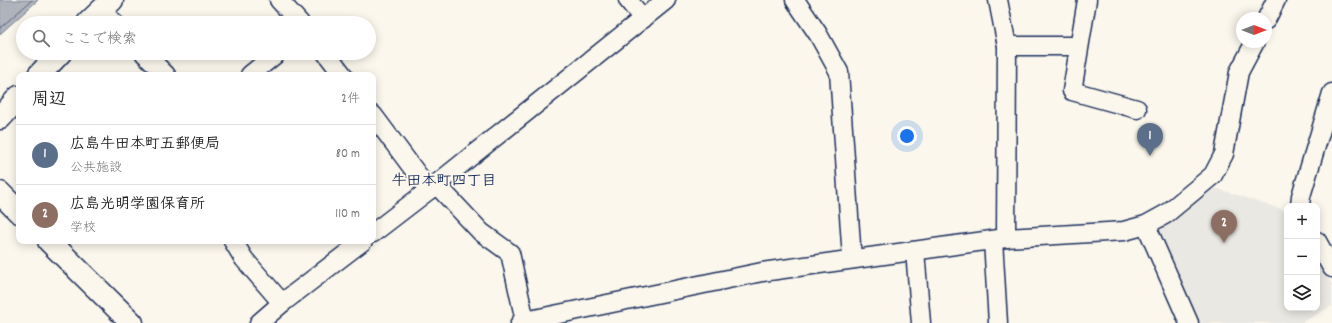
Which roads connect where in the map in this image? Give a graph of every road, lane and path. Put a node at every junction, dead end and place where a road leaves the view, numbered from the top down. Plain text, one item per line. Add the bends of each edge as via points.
1 (279, 0) edge
2 (628, 0) edge
3 (666, 0) edge
4 (795, 0) edge
5 (998, 0) edge
6 (1087, 0) edge
7 (1276, 0) edge
8 (1270, 12) edge
9 (294, 16) edge
10 (643, 19) junction
11 (1007, 46) junction
12 (1079, 46) junction
13 (1252, 48) edge
14 (54, 60) edge
15 (151, 60) edge
16 (268, 60) edge
17 (331, 60) edge
18 (43, 72) edge
19 (163, 72) edge
20 (254, 72) edge
21 (341, 72) edge
22 (1332, 93) edge
23 (16, 100) edge
24 (1137, 109) dead end
25 (0, 118) edge
26 (376, 119) edge
27 (433, 187) junction
28 (0, 193) edge
29 (1300, 203) edge
30 (16, 209) edge
31 (1146, 225) junction
32 (376, 231) edge
33 (1000, 239) junction
34 (52, 244) edge
35 (235, 244) edge
36 (359, 244) edge
37 (1320, 246) edge
38 (915, 251) junction
39 (852, 259) junction
40 (1332, 268) edge
41 (282, 303) junction
42 (523, 322) edge
43 (132, 323) edge
44 (258, 323) edge
45 (921, 323) edge
46 (998, 323) edge
47 (1189, 323) edge

1 - 9 street
2 - 10 street
3 - 10 street
4 - 39 street via 839,72
5 - 11 street
6 - 12 street
7 - 8 street
10 - 27 street
11 - 12 street
11 - 33 street
12 - 24 street via 1072,91
13 - 31 street via 1239,72 1224,154 1213,175 1166,214
14 - 18 street
15 - 19 street
16 - 20 street
17 - 21 street
22 - 29 street
23 - 25 street
26 - 27 street
27 - 32 street
27 - 42 street via 481,232 510,253
28 - 30 street
31 - 33 street via 1124,231
31 - 47 street
33 - 38 street
33 - 46 street
34 - 43 street
35 - 41 street via 244,259
36 - 41 street
37 - 40 street
38 - 39 street
38 - 45 street
39 - 42 street via 762,272
41 - 44 street

